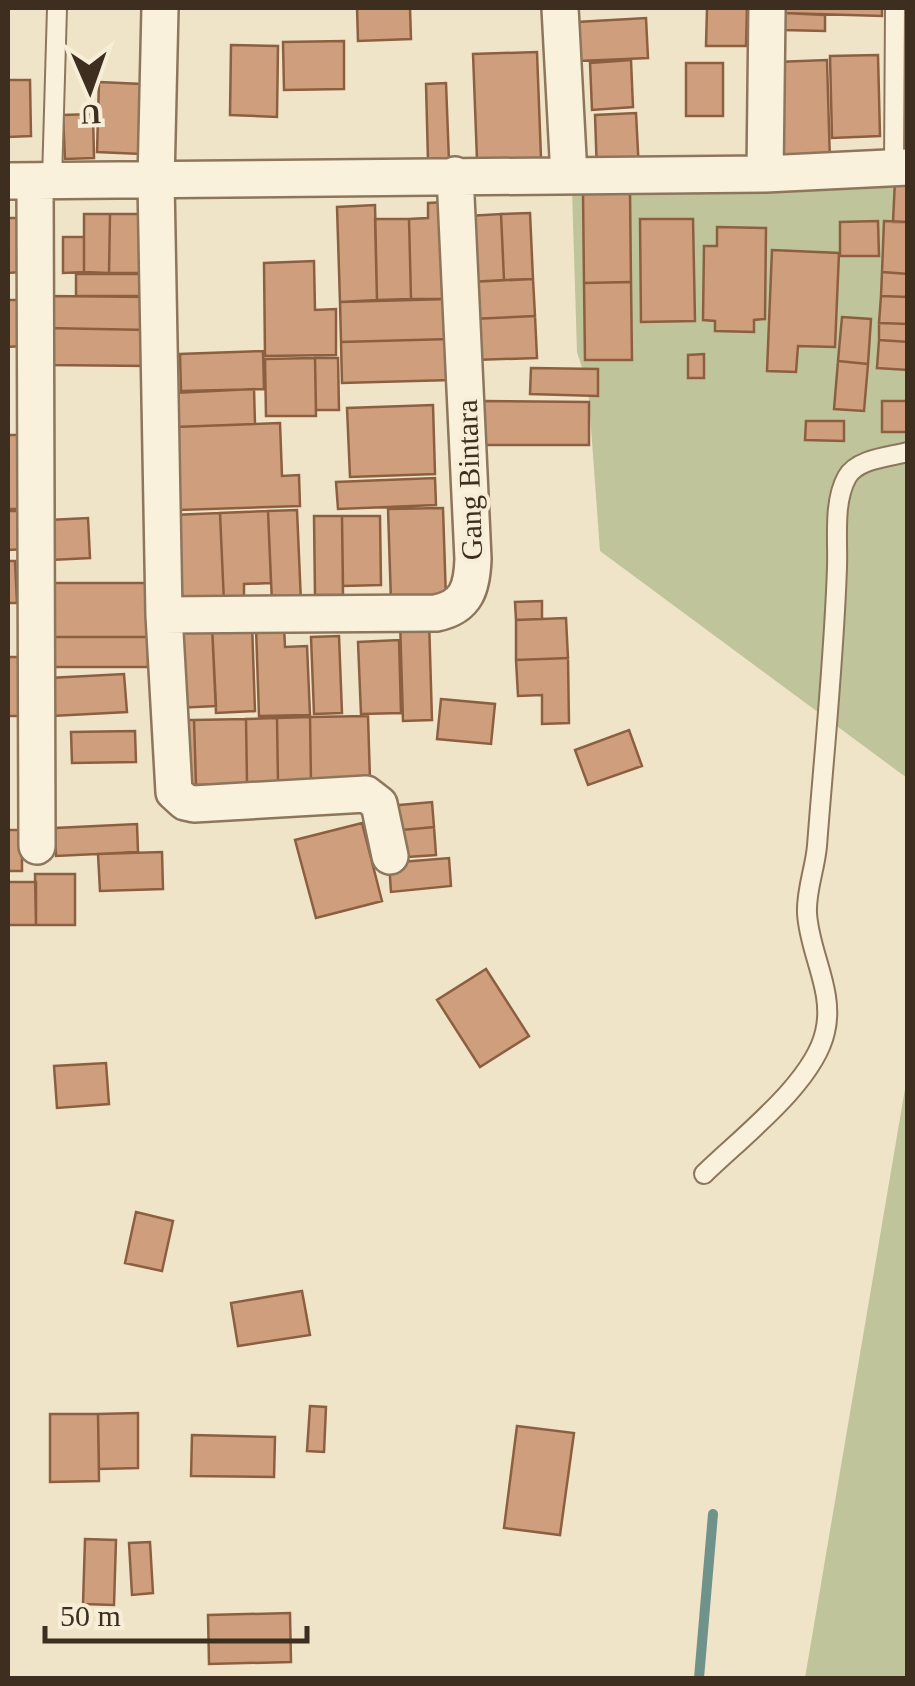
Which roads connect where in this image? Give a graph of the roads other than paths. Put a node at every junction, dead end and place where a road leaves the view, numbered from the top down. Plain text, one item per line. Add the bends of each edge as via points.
1 (57, 8) edge
2 (160, 8) edge
3 (560, 8) edge
4 (766, 8) edge
5 (895, 8) edge
6 (900, 166) edge
7 (764, 174) junction
8 (455, 175) junction
9 (569, 176) junction
10 (31, 181) edge
11 (156, 181) junction
12 (908, 452) edge
13 (164, 615) junction
14 (38, 846) dead end
15 (390, 856) dead end
16 (704, 1174) dead end

1 - 10 lane
2 - 11 street
3 - 9 street
4 - 7 street
5 - 6 lane
6 - 7 street
7 - 9 street
8 - 9 street
8 - 11 street
8 - 13 street, Gang Bintara via 473,559 465,599 436,613
10 - 11 street
10 - 14 street
11 - 13 street
12 - 16 lane via 854,468 839,503 836,622 807,916 828,1012 825,1035 810,1070
13 - 15 street via 171,781 178,798 194,804 366,794 379,804

